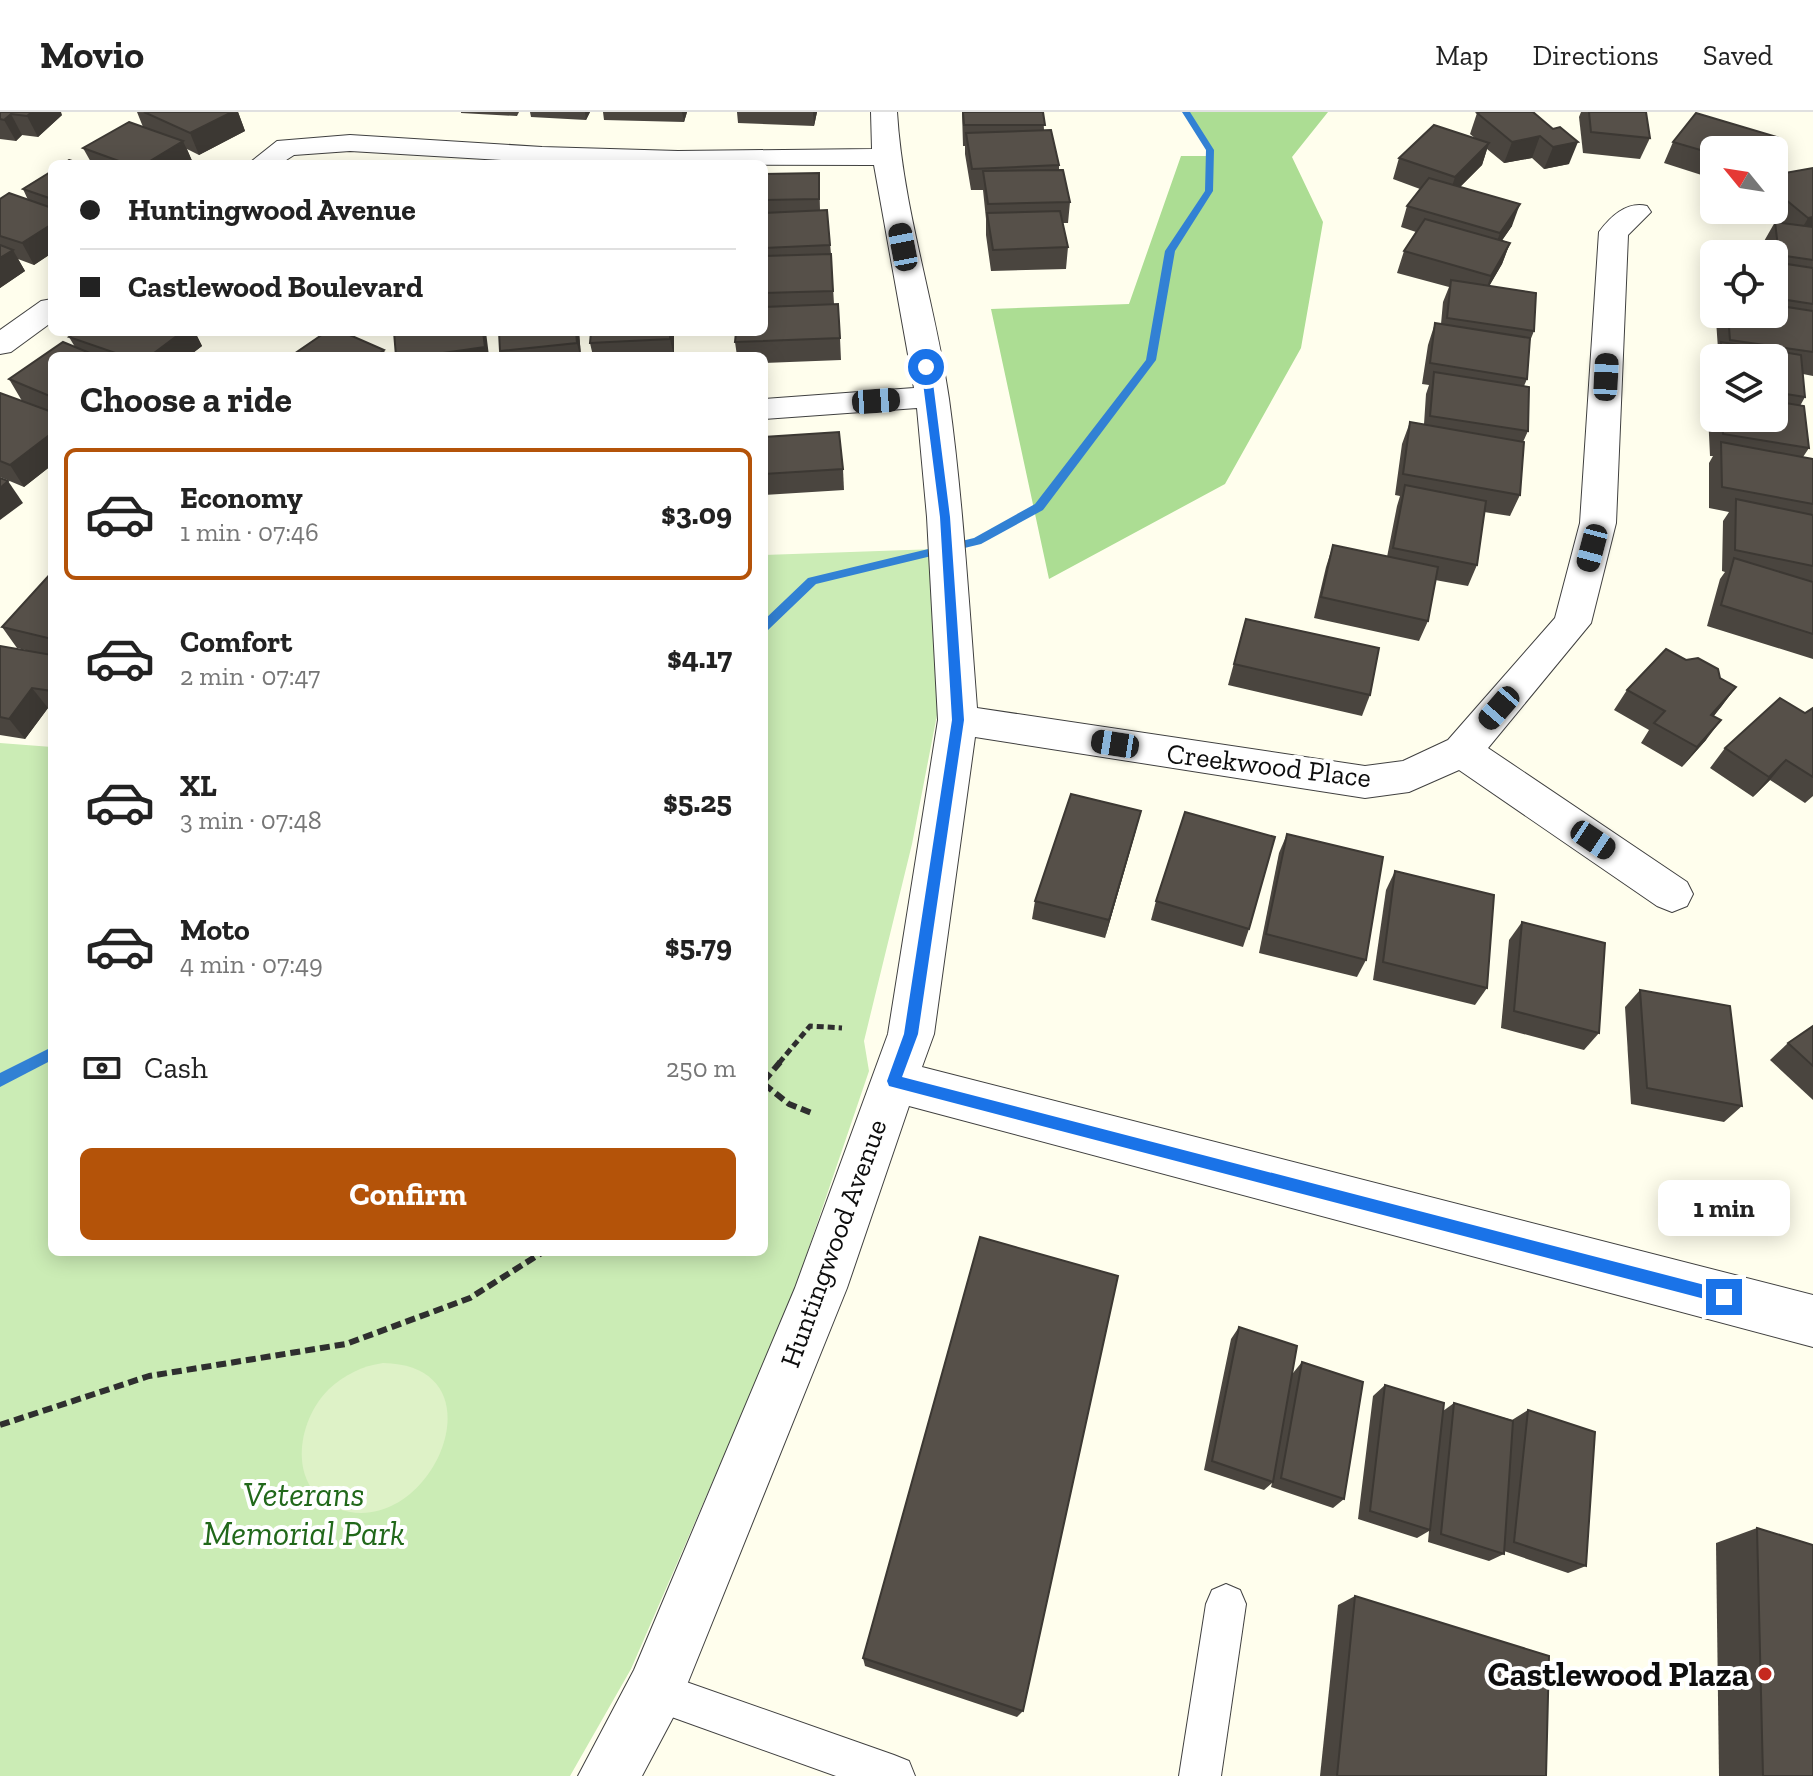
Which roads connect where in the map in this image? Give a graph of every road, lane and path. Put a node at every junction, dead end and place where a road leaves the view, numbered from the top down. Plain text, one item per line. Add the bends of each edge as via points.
1 (884, 112) edge
2 (886, 157) junction
3 (268, 160) edge
4 (1637, 212) dead end
5 (48, 311) edge
6 (0, 345) edge
7 (932, 397) junction
8 (768, 409) edge
9 (958, 720) junction
10 (1462, 751) junction
11 (1672, 894) dead end
12 (842, 1028) dead end
13 (768, 1077) edge
14 (894, 1081) junction
15 (768, 1086) edge
16 (814, 1114) dead end
17 (537, 1256) edge
18 (1813, 1321) edge
19 (0, 1425) edge
20 (1226, 1604) dead end
21 (655, 1691) junction
22 (609, 1776) edge
23 (894, 1776) edge
24 (1200, 1776) edge

1 - 2 street, Huntingwood Avenue
2 - 3 street via 678,159 350,143 287,147
2 - 7 street, Huntingwood Avenue
4 - 10 street, Creekwood Place via 1614,232 1598,523 1572,623
5 - 6 street
7 - 8 street
7 - 9 street, Huntingwood Avenue
9 - 10 street, Creekwood Place via 1365,782 1409,776
9 - 14 street, Huntingwood Avenue via 911,1034
10 - 11 street
12 - 13 path via 810,1026
14 - 18 street
14 - 21 street, Huntingwood Avenue via 821,1288
15 - 16 path via 789,1104
17 - 19 path via 470,1298 346,1344 149,1376
20 - 24 lane
21 - 22 street, Huntingwood Avenue
21 - 23 lane

